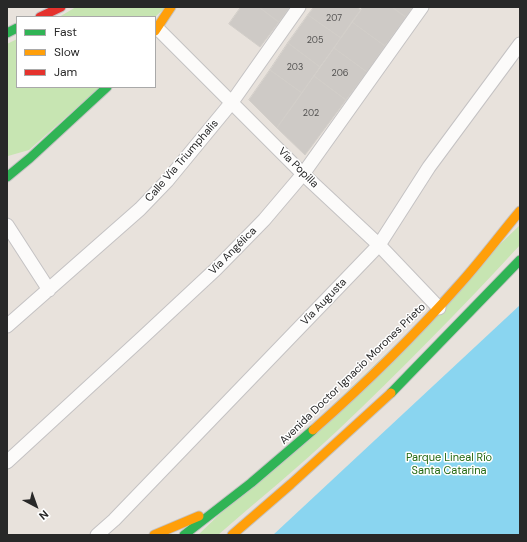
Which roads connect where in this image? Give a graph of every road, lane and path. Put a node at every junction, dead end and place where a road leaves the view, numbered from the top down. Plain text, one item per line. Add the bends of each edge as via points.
1 (61, 7) edge
2 (171, 7) edge
3 (299, 7) edge
4 (422, 7) edge
5 (42, 16) edge
6 (16, 28) edge
7 (156, 29) edge
8 (7, 33) edge
9 (520, 44) edge
10 (107, 88) edge
11 (232, 102) junction
12 (30, 158) junction
13 (10, 161) dead end
14 (303, 174) junction
15 (7, 177) edge
16 (520, 211) edge
17 (7, 225) edge
18 (379, 245) junction
19 (520, 260) edge
20 (49, 290) junction
21 (439, 308) junction
22 (7, 326) edge
23 (7, 462) edge
24 (221, 507) junction
25 (97, 535) edge
26 (154, 535) edge
27 (184, 535) edge
28 (232, 535) edge

1 - 5 main road
2 - 7 main road
3 - 11 street, Calle Vía Triumphalis
4 - 14 street, Vía Angélica
6 - 8 main road
7 - 11 street, Vía Popilla
9 - 18 street, Vía Augusta via 429,167
10 - 12 main road
11 - 14 street, Vía Popilla
11 - 20 street, Calle Vía Triumphalis via 151,198
12 - 13 main road
12 - 15 main road
14 - 18 street, Vía Popilla
14 - 23 street, Vía Angélica via 264,220 216,269
16 - 21 main road, Avenida Doctor Ignacio Morones Prieto
17 - 20 street
18 - 21 street, Vía Popilla
18 - 25 street, Vía Augusta
19 - 28 main road via 396,388
20 - 22 street, Calle Vía Triumphalis
21 - 24 main road, Avenida Doctor Ignacio Morones Prieto via 331,414
24 - 26 main road
24 - 27 main road, Avenida Doctor Ignacio Morones Prieto

